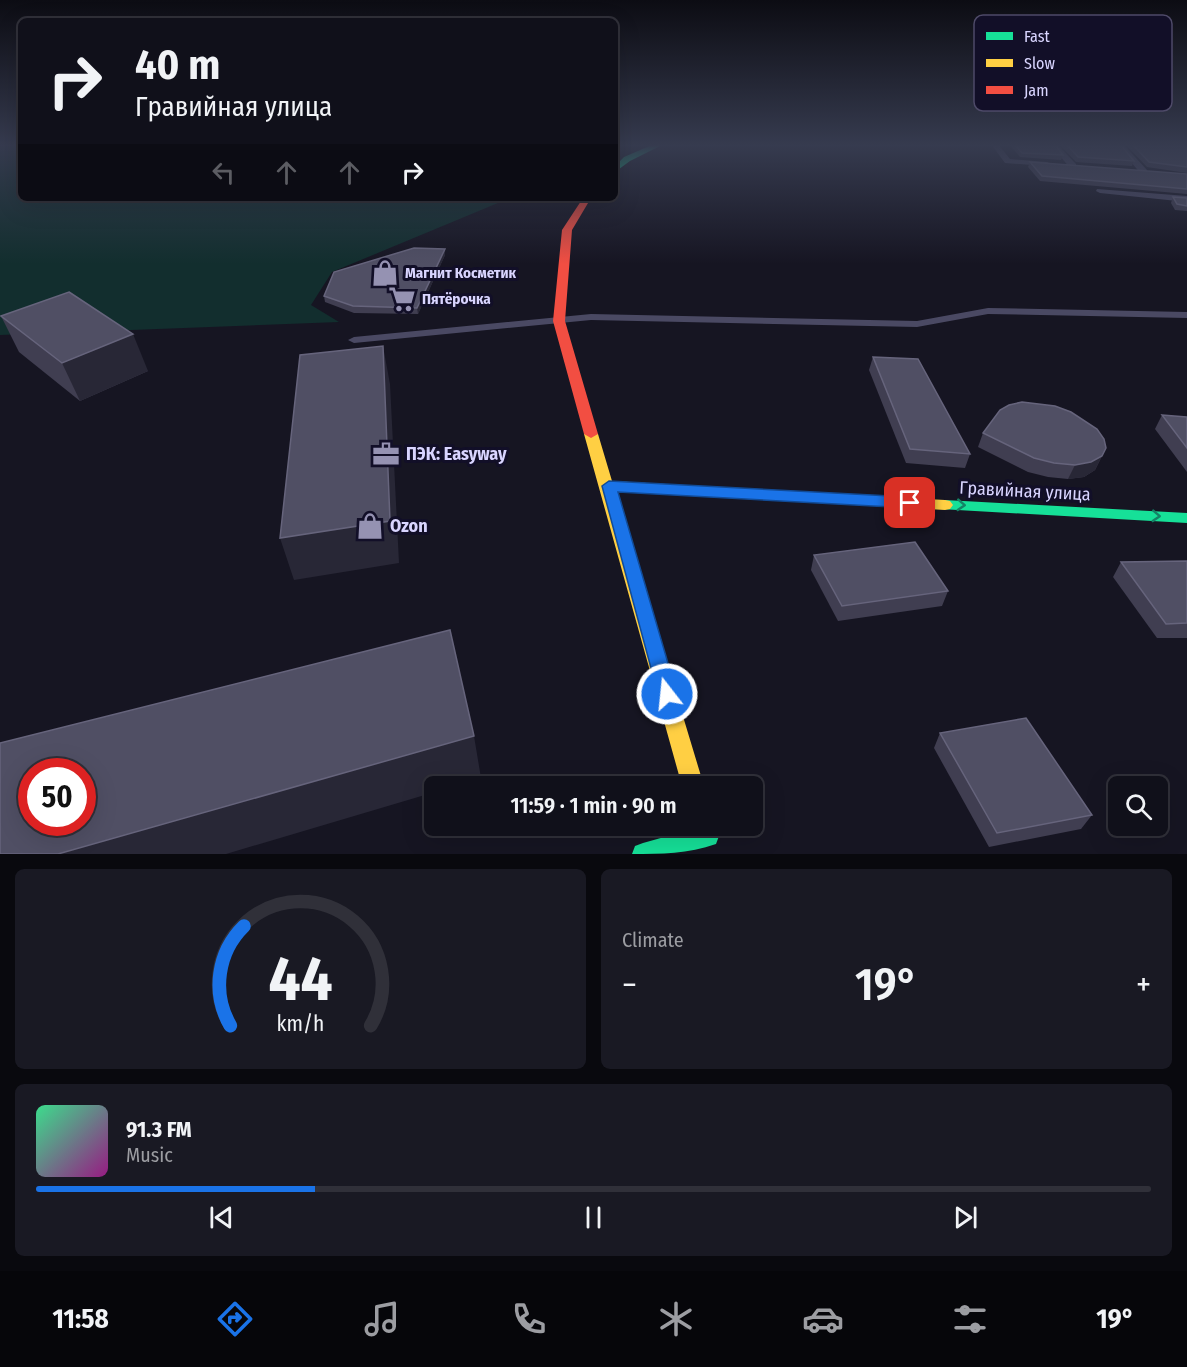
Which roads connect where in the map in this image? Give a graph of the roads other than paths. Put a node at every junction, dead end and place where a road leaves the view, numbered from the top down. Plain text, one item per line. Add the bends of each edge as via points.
1 (1100, 191) edge
2 (1187, 199) edge
3 (585, 201) edge
4 (1187, 315) edge
5 (559, 321) junction
6 (354, 340) dead end
7 (609, 486) junction
8 (1187, 518) edge
9 (690, 776) edge
10 (692, 836) edge
11 (708, 836) edge
12 (643, 854) edge
13 (713, 854) edge

1 - 2 lane
3 - 5 main road via 567,230
4 - 5 lane via 988,311 917,324 591,317
5 - 6 lane
5 - 7 main road
7 -> 8 main road, Гравийная улица
7 - 9 main road
10 - 12 main road
11 - 13 main road

